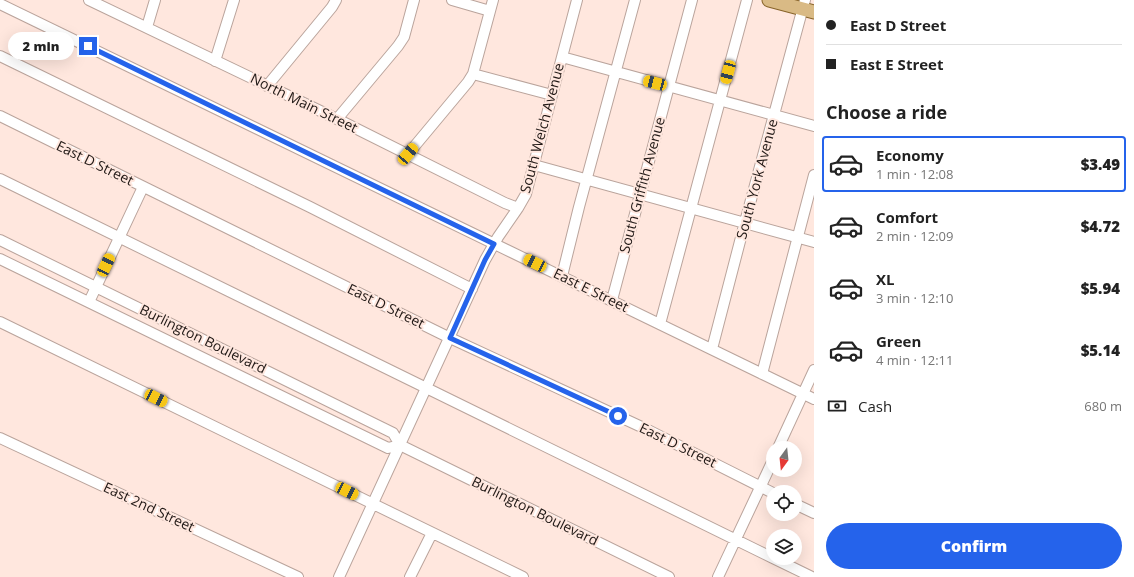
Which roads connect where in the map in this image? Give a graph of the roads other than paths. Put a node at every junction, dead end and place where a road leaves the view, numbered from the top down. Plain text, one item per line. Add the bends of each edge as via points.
1 (90, 0) edge
2 (155, 0) edge
3 (234, 0) edge
4 (336, 0) edge
5 (414, 0) edge
6 (452, 0) edge
7 (493, 0) edge
8 (578, 0) edge
9 (635, 0) edge
10 (692, 0) edge
11 (748, 0) edge
12 (769, 0) edge
13 (0, 4) edge
14 (807, 7) edge
15 (490, 11) junction
16 (147, 27) junction
17 (0, 56) edge
18 (562, 58) junction
19 (215, 61) junction
20 (615, 72) junction
21 (472, 74) junction
22 (267, 86) junction
23 (668, 86) junction
24 (552, 95) junction
25 (720, 100) junction
26 (774, 115) junction
27 (0, 116) edge
28 (337, 119) junction
29 (814, 126) edge
30 (408, 154) junction
31 (534, 165) junction
32 (814, 175) edge
33 (0, 179) edge
34 (587, 179) junction
35 (143, 187) junction
36 (640, 194) junction
37 (518, 208) junction
38 (691, 208) junction
39 (744, 222) junction
40 (797, 237) junction
41 (119, 238) junction
42 (0, 240) edge
43 (814, 242) edge
44 (494, 244) junction
45 (0, 259) edge
46 (562, 276) junction
47 (96, 286) junction
48 (472, 289) junction
49 (612, 300) junction
50 (89, 302) junction
51 (0, 322) edge
52 (660, 324) junction
53 (450, 338) junction
54 (712, 349) junction
55 (814, 370) edge
56 (762, 374) junction
57 (427, 388) junction
58 (803, 394) junction
59 (814, 399) edge
60 (0, 438) edge
61 (781, 441) edge
62 (400, 445) junction
63 (766, 476) edge
64 (761, 487) junction
65 (766, 490) edge
66 (372, 504) junction
67 (802, 507) edge
68 (814, 513) edge
69 (432, 533) junction
70 (736, 540) junction
71 (766, 555) edge
72 (787, 565) edge
73 (298, 577) edge
74 (339, 577) edge
75 (410, 577) edge
76 (523, 577) edge
77 (669, 577) edge
78 (718, 577) edge
79 (812, 577) edge

1 - 16 street, North Main Street
2 - 16 street
3 - 19 street
4 - 22 street
5 - 28 street via 404,38
6 - 15 street
7 - 15 street
8 - 18 street, South Welch Avenue
9 - 20 street
10 - 23 street, South Griffith Avenue
11 - 25 street
12 - 14 main road
13 - 44 street, East E Street
14 - 26 street, South York Avenue
15 - 21 street
16 - 19 street, North Main Street
17 - 48 street
18 - 20 street
18 - 24 street, South Welch Avenue
19 - 22 street, North Main Street
20 - 23 street
20 - 34 street
21 - 24 street
21 - 30 street
22 - 28 street, North Main Street
23 - 25 street
23 - 36 street, South Griffith Avenue
24 - 31 street, South Welch Avenue
25 - 26 street
25 - 38 street
26 - 29 street
26 - 39 street, South York Avenue
27 - 35 street, East D Street
28 - 30 street, North Main Street
30 - 37 street, North Main Street
31 - 34 street
31 - 37 street, South Welch Avenue via 526,194
32 - 40 street
33 - 41 street
34 - 36 street
34 - 46 street
35 - 41 street
35 - 53 street, East D Street
36 - 38 street
36 - 49 street, South Griffith Avenue
37 - 44 street, South Welch Avenue
38 - 39 street
38 - 52 street
39 - 40 street
39 - 54 street, South York Avenue
40 - 43 street
40 - 56 street
41 - 47 street
41 - 57 street
42 - 47 street, Burlington Boulevard
44 - 46 street, East E Street
44 - 48 street, South Welch Avenue
45 - 50 street, Burlington Boulevard
46 - 49 street, East E Street
47 - 50 street
47 - 62 street, Burlington Boulevard via 393,433
48 - 53 street, South Welch Avenue
49 - 52 street, East E Street
50 - 62 street, Burlington Boulevard via 388,448
51 - 66 street
52 - 54 street, East E Street
53 - 57 street, South Welch Avenue
53 - 64 street, East D Street via 646,429
54 - 56 street, East E Street
55 - 58 street
56 - 58 street, East E Street
57 - 62 street, South Welch Avenue
57 - 70 street
58 - 59 street, East E Street
58 - 61 street
60 - 73 street, East 2nd Street
62 - 66 street, South Welch Avenue
62 - 77 street, Burlington Boulevard
63 - 64 street
64 - 65 street, East D Street
64 - 70 street
66 - 69 street
66 - 74 street, South Welch Avenue
67 - 68 street
69 - 75 street
69 - 76 street
70 - 71 street
70 - 78 street
72 - 79 street

